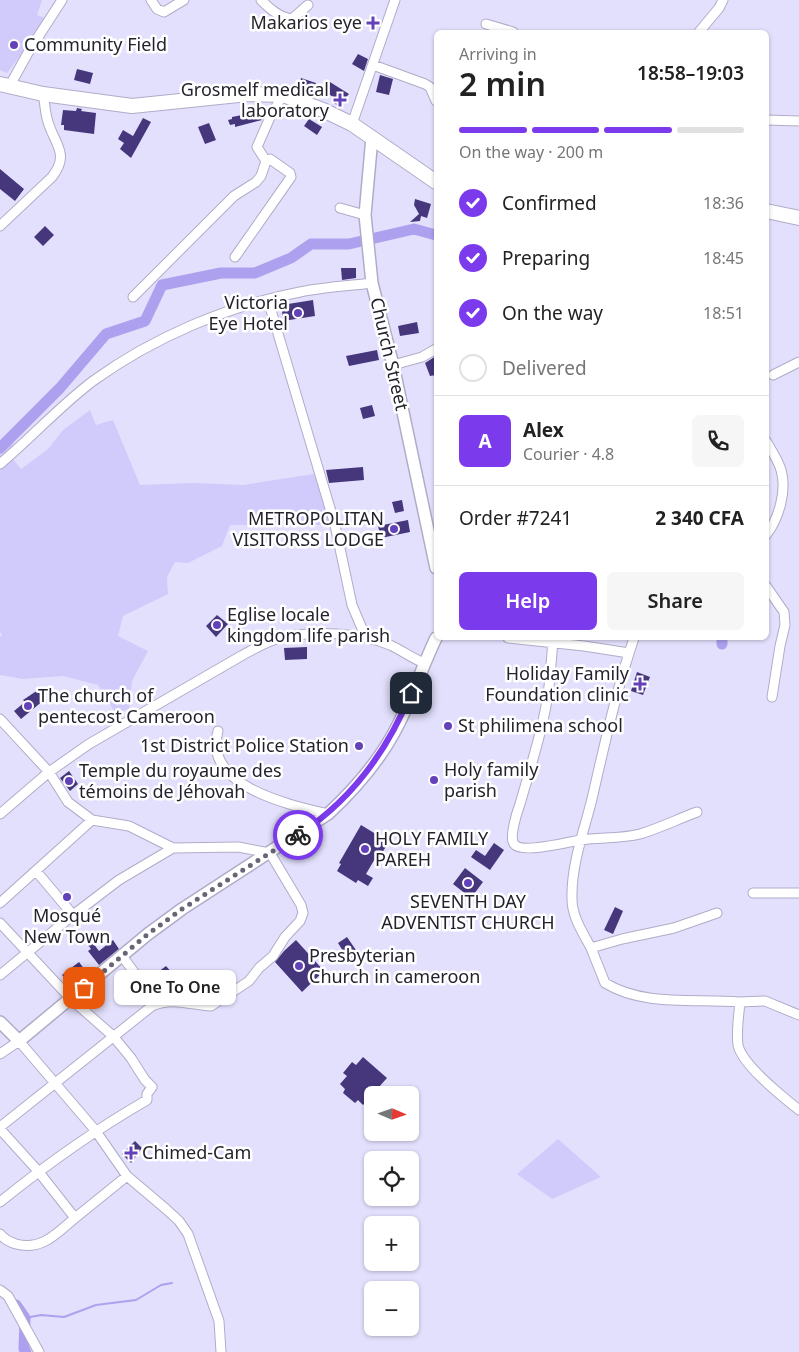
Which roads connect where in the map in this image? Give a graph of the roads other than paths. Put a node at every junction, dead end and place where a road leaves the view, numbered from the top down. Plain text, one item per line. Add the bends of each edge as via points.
1 (62, 0) edge
2 (151, 0) edge
3 (184, 0) edge
4 (261, 0) edge
5 (395, 0) edge
6 (723, 0) edge
7 (308, 6) dead end
8 (486, 24) dead end
9 (506, 30) edge
10 (700, 30) edge
11 (373, 65) junction
12 (4, 86) edge
13 (43, 94) junction
14 (283, 96) junction
15 (434, 97) edge
16 (769, 120) edge
17 (799, 121) edge
18 (352, 124) junction
19 (372, 137) junction
20 (266, 161) junction
21 (434, 181) edge
22 (340, 208) dead end
23 (769, 212) edge
24 (365, 215) junction
25 (799, 218) edge
26 (0, 226) edge
27 (235, 257) dead end
28 (372, 282) junction
29 (133, 297) dead end
30 (268, 300) junction
31 (434, 350) edge
32 (799, 362) edge
33 (393, 365) junction
34 (773, 375) dead end
35 (769, 447) edge
36 (0, 464) edge
37 (769, 530) edge
38 (434, 559) edge
39 (769, 590) edge
40 (366, 638) junction
41 (435, 640) edge
42 (552, 640) edge
43 (633, 640) edge
44 (629, 654) junction
45 (424, 663) junction
46 (772, 697) dead end
47 (0, 719) edge
48 (218, 731) dead end
49 (49, 772) junction
50 (697, 812) dead end
51 (0, 814) edge
52 (328, 814) junction
53 (92, 820) junction
54 (581, 840) junction
55 (173, 848) junction
56 (270, 853) junction
57 (36, 871) junction
58 (753, 893) dead end
59 (799, 893) edge
60 (0, 903) edge
61 (717, 913) dead end
62 (72, 915) junction
63 (0, 922) edge
64 (591, 948) junction
65 (26, 953) junction
66 (122, 956) junction
67 (0, 975) edge
68 (71, 999) junction
69 (740, 1002) junction
70 (152, 1006) junction
71 (799, 1015) edge
72 (0, 1022) edge
73 (113, 1036) junction
74 (19, 1041) junction
75 (0, 1054) edge
76 (54, 1084) junction
77 (799, 1110) edge
78 (0, 1128) edge
79 (95, 1130) junction
80 (38, 1171) junction
81 (127, 1176) junction
82 (0, 1202) edge
83 (75, 1218) junction
84 (2, 1241) edge
85 (0, 1290) edge
86 (39, 1352) edge
87 (221, 1352) edge

1 - 12 street
2 - 3 street via 156,9 164,12
4 - 7 street via 271,10 292,19
5 - 11 street
6 - 10 street
8 - 9 street
11 - 15 street via 425,84
11 - 18 street
12 - 13 highway
13 - 14 highway via 132,106 248,94
13 - 26 street via 47,119 61,160 52,177
14 - 18 highway
14 - 20 street via 257,147
16 - 17 street
18 - 19 highway
19 - 21 highway
19 - 24 main road, Church Street
20 - 27 street via 270,159 291,177
20 - 29 street via 256,182 234,196
22 - 24 street
23 - 25 highway
24 - 28 main road, Church Street
28 - 30 street
28 - 33 main road, Church Street
30 - 36 street via 210,318 114,368 92,382
30 - 40 street via 335,525 352,605
31 - 33 street
32 - 34 street
33 - 38 main road, Church Street
35 - 37 street via 782,472 783,484 777,516
39 - 46 street via 784,612 785,625
40 - 45 street via 390,645
40 - 49 street via 308,634 265,643 89,744
41 - 45 main road
42 - 44 street
42 - 54 street via 543,725 512,837 518,848 556,846
43 - 44 street
44 - 54 street
45 - 52 main road via 399,724 372,768
47 - 49 street
48 - 52 street via 216,751 226,770 280,803
49 - 51 street
49 - 53 street via 68,802
50 - 54 street via 626,837
52 - 56 main road
53 - 55 street via 129,826
53 - 57 street
54 - 64 street via 571,900 574,917
55 - 56 street via 238,847
55 - 62 street via 125,876
56 - 66 main road via 182,909
56 - 70 street via 303,913 273,956 249,982 211,1006 170,1001
57 - 60 street
57 - 62 street
58 - 59 street
61 - 64 street via 674,928
62 - 65 street
63 - 65 street
64 - 69 street via 605,982 625,993 657,999
65 - 67 street
65 - 68 street
66 - 68 main road
66 - 70 street via 154,999
68 - 73 street
68 - 74 main road
69 - 71 street via 765,1002
69 - 77 street via 738,1045 741,1052 765,1081
70 - 73 street
72 - 74 main road
73 - 76 street
73 - 79 street via 152,1087 147,1100
74 - 75 street
74 - 76 street
76 - 78 street
76 - 79 street
78 - 80 street
79 - 80 street
79 - 81 street
80 - 82 street
80 - 83 street
81 - 83 street
81 - 87 street via 179,1221 188,1234 219,1321
83 - 84 street via 40,1245 22,1246
85 - 86 street via 8,1296

